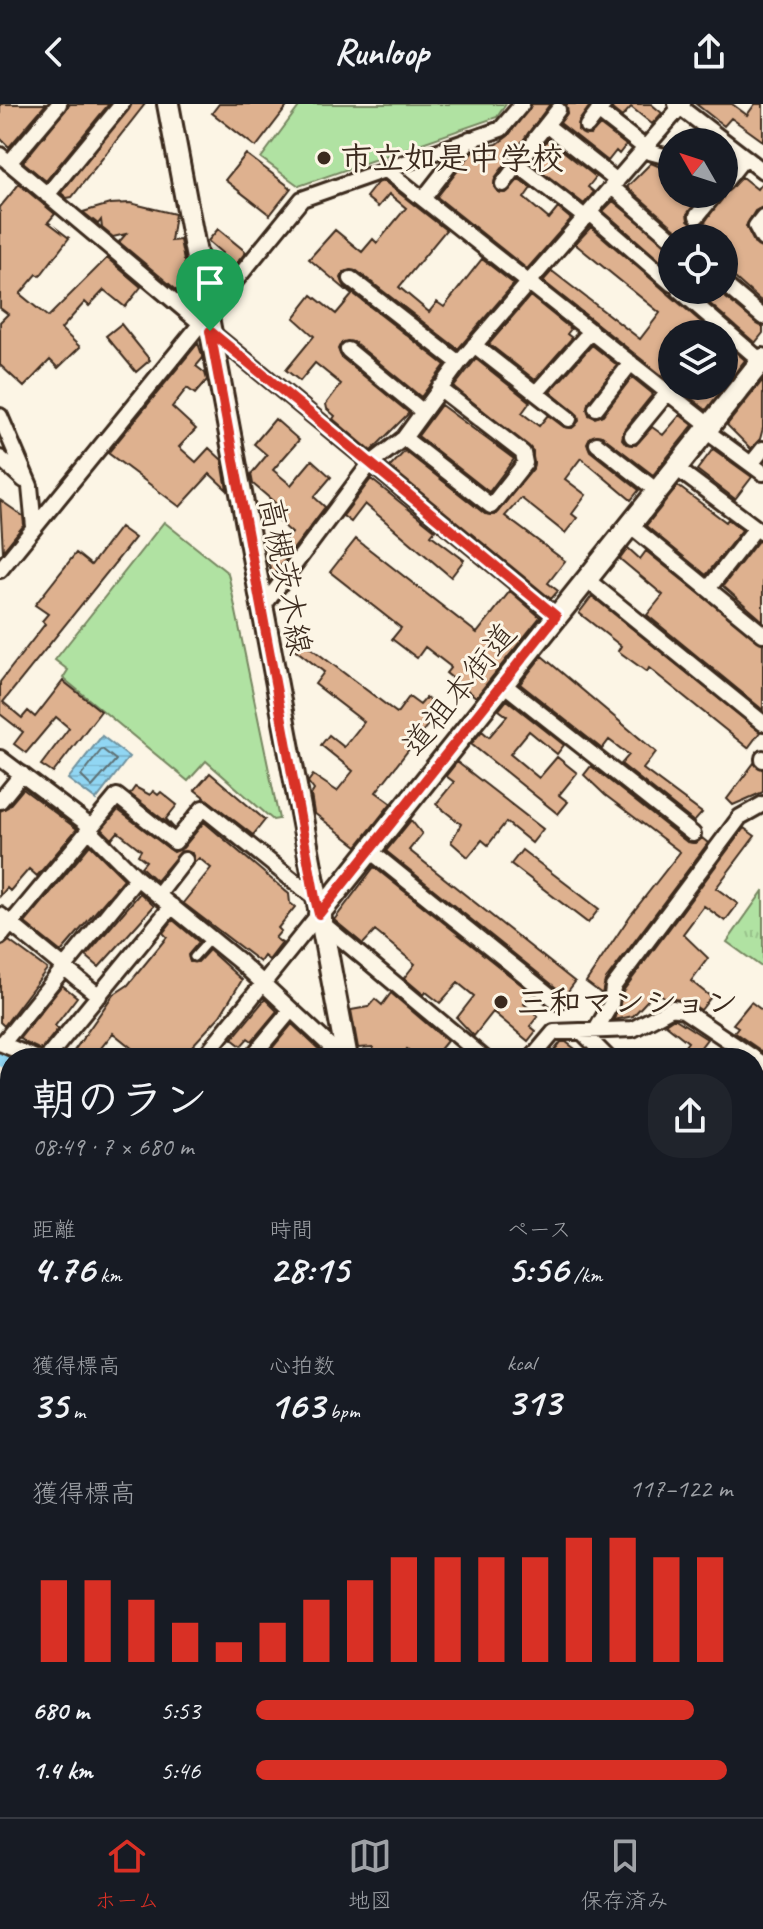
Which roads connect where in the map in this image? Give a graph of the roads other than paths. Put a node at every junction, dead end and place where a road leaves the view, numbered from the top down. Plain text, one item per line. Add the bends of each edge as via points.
1 (59, 104) edge
2 (122, 104) edge
3 (168, 104) edge
4 (522, 104) edge
5 (679, 105) edge
6 (601, 108) edge
7 (558, 110) dead end
8 (546, 125) junction
9 (587, 126) dead end
10 (470, 139) junction
11 (643, 149) junction
12 (658, 154) edge
13 (745, 157) junction
14 (5, 159) edge
15 (738, 164) edge
16 (518, 165) junction
17 (385, 169) junction
18 (763, 171) edge
19 (503, 184) dead end
20 (614, 184) junction
21 (47, 195) junction
22 (423, 199) junction
23 (704, 208) edge
24 (588, 216) junction
25 (697, 216) dead end
26 (763, 217) edge
27 (658, 226) edge
28 (763, 239) edge
29 (658, 273) edge
30 (351, 279) dead end
31 (530, 282) junction
32 (738, 296) edge
33 (694, 304) edge
34 (763, 317) edge
35 (205, 322) junction
36 (591, 331) junction
37 (474, 345) junction
38 (348, 350) dead end
39 (459, 363) junction
40 (631, 363) junction
41 (760, 367) edge
42 (658, 384) edge
43 (439, 388) junction
44 (536, 393) junction
45 (661, 400) edge
46 (677, 400) edge
47 (596, 408) dead end
48 (422, 411) junction
49 (0, 416) edge
50 (569, 419) dead end
51 (708, 428) junction
52 (632, 436) dead end
53 (404, 438) junction
54 (597, 444) dead end
55 (763, 449) edge
56 (0, 458) edge
57 (369, 465) junction
58 (676, 468) junction
59 (757, 469) edge
60 (30, 486) junction
61 (657, 491) junction
62 (630, 525) junction
63 (34, 527) junction
64 (759, 531) edge
65 (0, 570) edge
66 (586, 579) junction
67 (708, 589) junction
68 (262, 608) junction
69 (556, 616) junction
70 (760, 624) edge
71 (502, 683) junction
72 (763, 723) edge
73 (0, 758) edge
74 (22, 774) junction
75 (0, 801) edge
76 (763, 804) edge
77 (91, 832) junction
78 (693, 834) dead end
79 (369, 850) junction
80 (185, 860) dead end
81 (137, 878) junction
82 (158, 895) junction
83 (172, 906) junction
84 (318, 911) junction
85 (5, 919) edge
86 (0, 937) edge
87 (211, 938) junction
88 (194, 957) dead end
89 (64, 968) junction
90 (262, 986) junction
91 (99, 996) junction
92 (558, 1002) dead end
93 (291, 1010) junction
94 (589, 1030) junction
95 (1, 1043) edge
96 (55, 1048) edge
97 (211, 1048) edge
98 (259, 1048) edge
99 (331, 1048) edge
100 (340, 1048) edge
101 (473, 1048) edge
102 (540, 1048) edge
103 (595, 1048) edge
104 (739, 1048) edge

1 - 14 street
2 - 21 street
3 - 35 main road, 高槻茨木線
4 - 10 street via 501,129
5 - 11 street
5 - 13 street
6 - 9 street
6 - 11 street
7 - 8 street
8 - 16 street
8 - 20 street
10 - 17 street
10 - 22 street
11 - 12 street
11 - 20 street
13 - 15 street
13 - 18 street
14 - 21 street
16 - 19 street
16 - 24 street
17 - 22 street
17 - 35 street via 302,199
20 - 24 street
20 - 27 street
21 - 35 street
22 - 31 street
23 - 25 street
24 - 29 street
24 - 31 street
26 - 28 street via 756,226
30 - 39 street
31 - 36 street
31 - 37 street
32 - 34 street
33 - 41 street
35 - 57 street
35 - 63 street
35 - 68 main road, 高槻茨木線
36 - 40 street
36 - 44 street
37 - 39 street
37 - 44 street
38 - 48 street
39 - 43 street
40 - 42 street
40 - 47 street
41 - 51 main road, 道祖本街道
43 - 48 street
43 - 53 street via 523,453 525,463 491,506
44 - 50 street
45 - 52 street
46 - 51 street
48 - 53 street
49 - 60 street
51 - 58 main road, 道祖本街道
51 - 59 street
53 - 57 street
54 - 61 street
55 - 59 street
56 - 60 street
57 - 68 street
57 - 69 street
58 - 61 main road, 道祖本街道
58 - 64 street
60 - 63 street
61 - 62 main road, 道祖本街道
62 - 66 main road, 道祖本街道
62 - 67 street
63 - 65 street
64 - 67 street
66 - 69 main road, 道祖本街道
66 - 72 street
67 - 70 street
68 - 84 main road, 高槻茨木線
69 - 71 main road, 道祖本街道
71 - 78 street
71 - 79 main road, 道祖本街道
73 - 74 street
74 - 75 street
74 - 77 street
76 - 94 street via 740,817 613,987 611,1004
77 - 81 street
77 - 84 street via 117,796 175,842 203,808
77 - 85 street
79 - 84 main road, 道祖本街道
79 - 92 street
80 - 82 street
81 - 82 street
81 - 89 street
82 - 83 street
83 - 87 street
83 - 91 street
84 - 90 street, 道祖本街道
84 - 100 main road, 高槻茨木線
84 - 101 street
85 - 86 street
85 - 89 street
87 - 88 lane
87 - 90 street
89 - 91 street
89 - 95 street
90 - 93 street
90 - 97 street, 道祖本街道
91 - 96 street
93 - 98 street
93 - 99 street
94 - 102 street via 554,1032
94 - 103 street
94 - 104 street via 633,1029 672,1008

